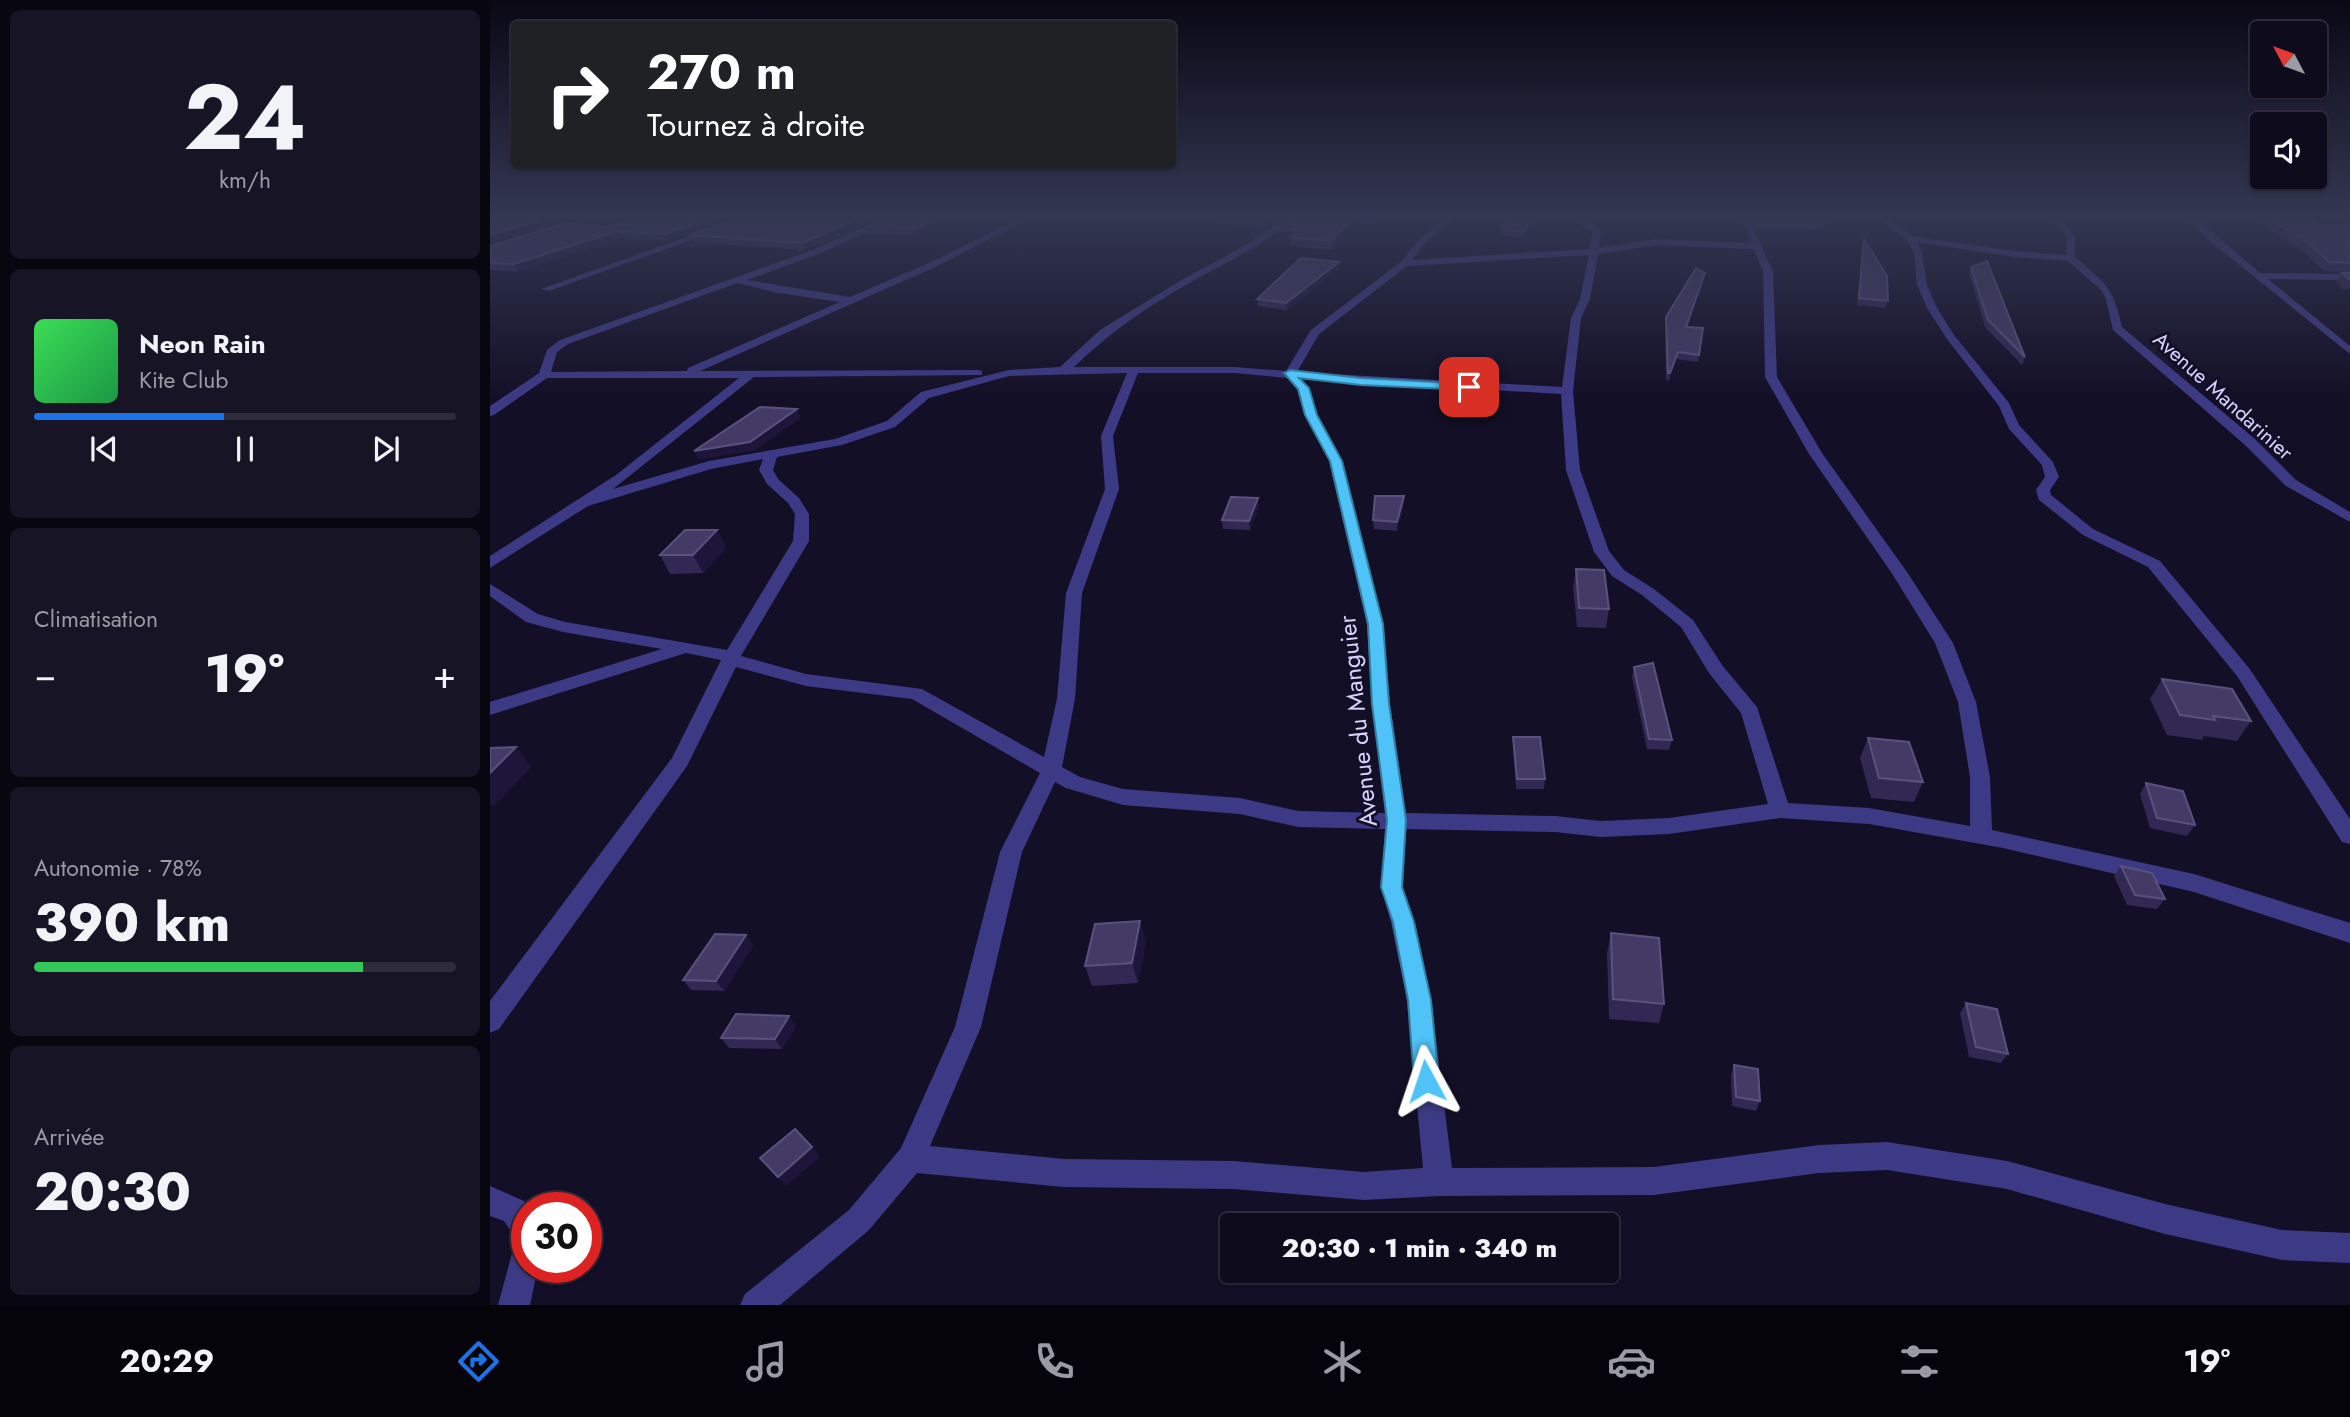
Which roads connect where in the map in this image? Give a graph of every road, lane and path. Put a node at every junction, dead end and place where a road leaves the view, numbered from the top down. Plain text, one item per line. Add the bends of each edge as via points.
1 (583, 276) edge
2 (747, 276) edge
3 (906, 276) edge
4 (1197, 276) edge
5 (1388, 276) edge
6 (1588, 276) edge
7 (1768, 276) edge
8 (1922, 276) edge
9 (2091, 276) edge
10 (2258, 276) joint
11 (2350, 277) edge
12 (735, 280) junction
13 (546, 289) dead end
14 (850, 300) junction
15 (2350, 351) edge
16 (1133, 369) junction
17 (687, 372) junction
18 (1062, 372) junction
19 (1009, 373) junction
20 (1290, 373) junction
21 (751, 374) junction
22 (544, 375) junction
23 (1567, 391) junction
24 (490, 412) edge
25 (772, 453) junction
26 (582, 503) junction
27 (2350, 518) edge
28 (490, 563) edge
29 (490, 589) edge
30 (685, 647) junction
31 (731, 658) junction
32 (490, 709) edge
33 (1051, 770) junction
34 (1780, 810) junction
35 (1396, 820) junction
36 (1981, 836) junction
37 (2350, 836) edge
38 (2350, 933) edge
39 (490, 1021) edge
40 (911, 1158) junction
41 (1439, 1182) junction
42 (490, 1201) edge
43 (511, 1210) edge
44 (2350, 1248) edge
45 (519, 1283) edge
46 (514, 1305) edge
47 (756, 1305) edge

1 - 13 street
2 - 12 street
3 - 14 street
4 - 18 street via 1104,332
5 - 20 street via 1315,332
6 - 23 street via 1576,318
7 - 36 street via 1771,377 1816,454 1944,643 1967,702 1980,777
8 - 37 street via 1923,289 1937,316 2007,409 2013,427 2052,472 2044,497 2088,532 2154,564 2244,672
9 - 27 street, Avenue Mandarinier via 2111,299 2117,328 2291,483
10 - 11 street
10 - 15 street
12 - 14 street
12 - 22 street via 564,342 552,350
14 - 17 street
16 - 18 street
16 - 20 street
16 - 33 street via 1107,436 1112,489 1074,593 1066,699
17 - 21 street
17 - 22 street
18 - 19 street
19 - 21 street
19 - 25 street via 925,395 891,424 870,432
20 - 23 street via 1389,383
20 - 35 street, Avenue du Manguier via 1303,388 1311,415 1336,461 1369,597
21 - 26 street via 621,478
22 - 24 street
23 - 34 street via 1573,470 1602,552 1618,573 1687,624 1715,669 1750,711
25 - 26 street via 709,465
25 - 31 street via 766,470 802,514 801,541
26 - 28 street
29 - 30 street via 542,621
30 - 31 street
30 - 32 street
31 - 33 street via 806,680 916,692
31 - 39 street via 680,761
33 - 35 street via 1073,783 1123,797 1240,806 1298,819
33 - 40 street via 1011,852 968,1027
34 - 35 street via 1669,826 1601,829
34 - 36 street via 1869,816
35 - 41 street, Avenue du Manguier via 1392,887 1419,1000
36 - 38 street via 2194,883
40 - 41 street via 1063,1173 1233,1175 1364,1186
40 - 47 street via 859,1220
41 - 44 street via 1654,1181 1819,1158 1887,1156 2007,1175 2165,1219 2282,1245
42 - 43 street
45 - 46 street

